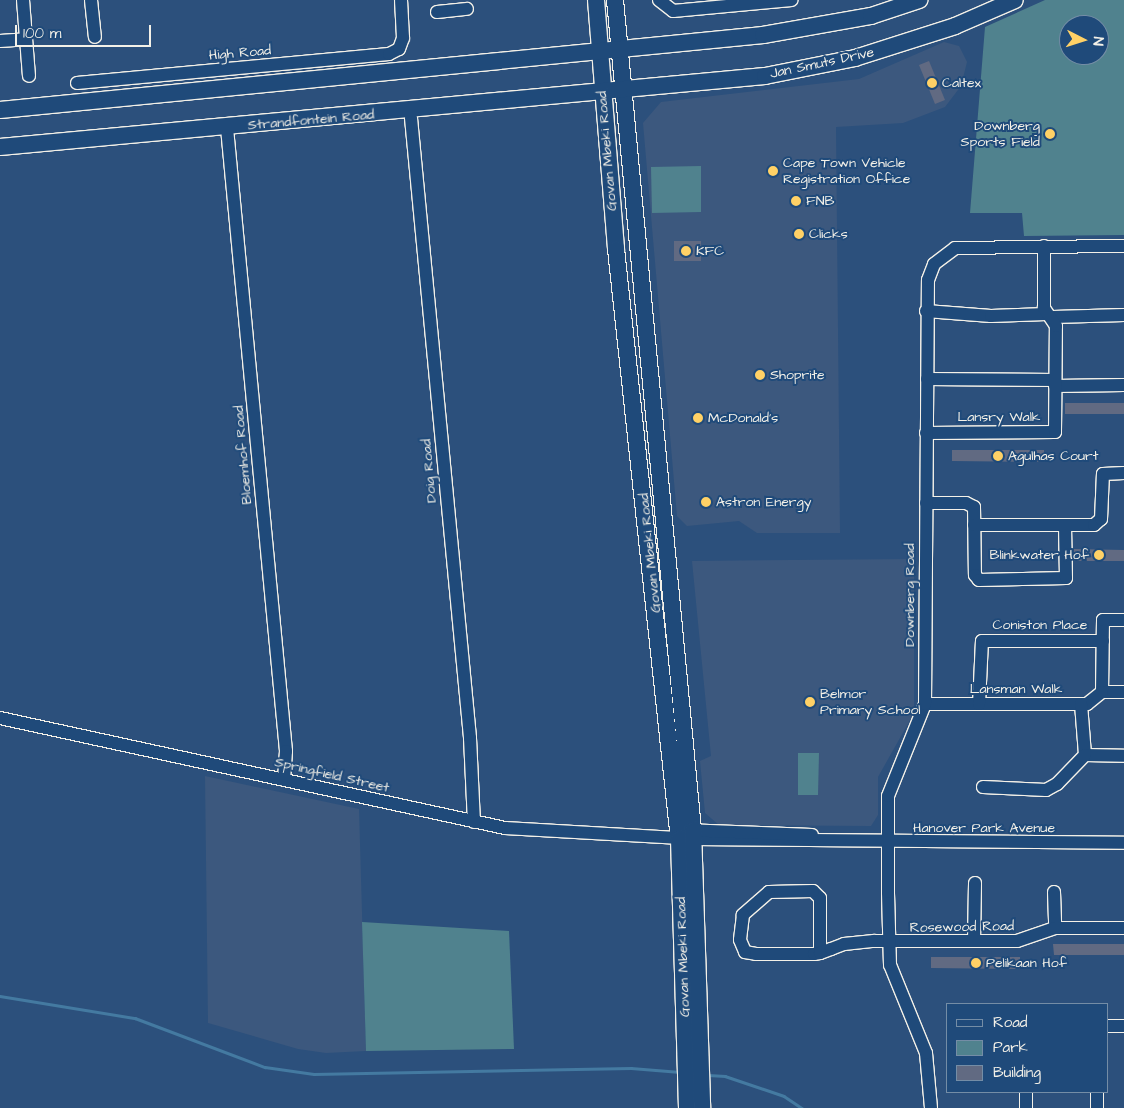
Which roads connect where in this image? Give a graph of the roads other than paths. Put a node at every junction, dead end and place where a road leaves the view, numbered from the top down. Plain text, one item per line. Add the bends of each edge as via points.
1 (23, 0) edge
2 (91, 0) edge
3 (401, 0) edge
4 (596, 0) edge
5 (615, 0) edge
6 (659, 0) edge
7 (791, 0) edge
8 (919, 0) edge
9 (1015, 0) edge
10 (451, 5) edge
11 (467, 9) dead end
12 (437, 12) dead end
13 (95, 37) dead end
14 (26, 39) junction
15 (0, 41) edge
16 (618, 50) junction
17 (599, 52) junction
18 (29, 76) dead end
19 (78, 83) dead end
20 (621, 91) junction
21 (602, 92) junction
22 (0, 110) edge
23 (411, 118) dead end
24 (227, 128) junction
25 (0, 147) edge
26 (1044, 246) junction
27 (1124, 246) edge
28 (926, 311) junction
29 (1124, 315) edge
30 (1050, 316) junction
31 (927, 379) junction
32 (1055, 383) junction
33 (1124, 385) edge
34 (926, 432) junction
35 (1124, 473) edge
36 (926, 503) junction
37 (974, 524) junction
38 (1065, 526) junction
39 (1124, 620) edge
40 (1103, 641) junction
41 (1102, 692) junction
42 (1124, 692) edge
43 (925, 704) junction
44 (979, 704) junction
45 (1081, 704) junction
46 (0, 718) edge
47 (1084, 755) junction
48 (1124, 756) edge
49 (284, 780) junction
50 (983, 787) dead end
51 (474, 822) junction
52 (686, 835) junction
53 (888, 842) junction
54 (1124, 843) edge
55 (975, 883) dead end
56 (1054, 892) dead end
57 (1055, 928) junction
58 (1124, 928) edge
59 (974, 941) junction
60 (888, 943) junction
61 (820, 953) junction
62 (1109, 1026) edge
63 (1124, 1026) edge
64 (694, 1080) junction
65 (1026, 1093) edge
66 (1097, 1093) edge
67 (687, 1108) edge
68 (702, 1108) edge
69 (931, 1108) edge
70 (1026, 1108) edge
71 (1097, 1108) edge

1 - 14 street
2 - 13 street
3 - 19 street, High Road via 401,46 389,54
4 - 17 main road, Govan Mbeki Road
5 - 16 main road, Govan Mbeki Road
6 - 7 street via 673,11
8 - 16 main road via 871,16 802,30
9 - 20 main road, Jan Smuts Drive via 955,26 855,58 765,76
10 - 11 street
10 - 12 street
14 - 15 street
14 - 18 street
16 - 17 main road
16 - 20 main road, Govan Mbeki Road
17 - 21 main road, Govan Mbeki Road
17 - 22 main road
20 - 21 main road, Strandfontein Road
20 - 52 main road, Govan Mbeki Road
21 - 24 main road, Strandfontein Road
21 - 52 main road, Govan Mbeki Road
23 - 51 street, Doig Road via 470,738
24 - 25 main road, Strandfontein Road
24 - 49 street, Bloemhof Road via 286,751
26 - 27 street, Downberg Road
26 - 28 street, Downberg Road via 970,246 947,253 930,270
26 - 30 street, Lansry Walk
28 - 30 street
28 - 31 street, Downberg Road
29 - 30 street
30 - 32 street, Lansry Walk
31 - 32 street
31 - 34 street, Downberg Road
32 - 33 street
32 - 34 street, Lansry Walk via 1055,432
34 - 36 street, Downberg Road
35 - 38 street via 1103,474 1097,524
36 - 37 street via 971,504
36 - 43 street, Downberg Road
37 - 38 street
37 - 38 street via 977,579 1066,578
39 - 40 street, Coniston Place via 1103,620
40 - 41 street, Coniston Place
40 - 44 street, Coniston Place via 982,640
41 - 42 street
41 - 45 street, Lansman Walk via 1096,700
43 - 44 street, Lansman Walk
43 - 53 street, Downberg Road via 888,796
44 - 45 street, Lansman Walk
45 - 47 street
46 - 49 street, Springfield Street
47 - 48 street
47 - 50 street via 1057,784 1046,790
49 - 51 street, Springfield Street
51 - 52 street, Springfield Street via 526,830
52 - 53 street, Hanover Park Avenue via 791,832 844,841
52 - 64 main road, Govan Mbeki Road
53 - 54 street, Hanover Park Avenue
53 - 60 street, Downberg Road
55 - 59 street
56 - 57 street
57 - 58 street, Rosewood Road
57 - 59 street, Rosewood Road via 1022,941
59 - 60 street, Rosewood Road
60 - 61 street, Rosewood Road via 844,944
60 - 69 street, Downberg Road via 896,985 928,1060
61 - 61 street via 820,898 813,891 769,892 743,915 740,940 746,952
62 - 63 street
64 - 67 main road, Govan Mbeki Road
64 - 68 main road, Govan Mbeki Road
65 - 70 street
66 - 71 street

